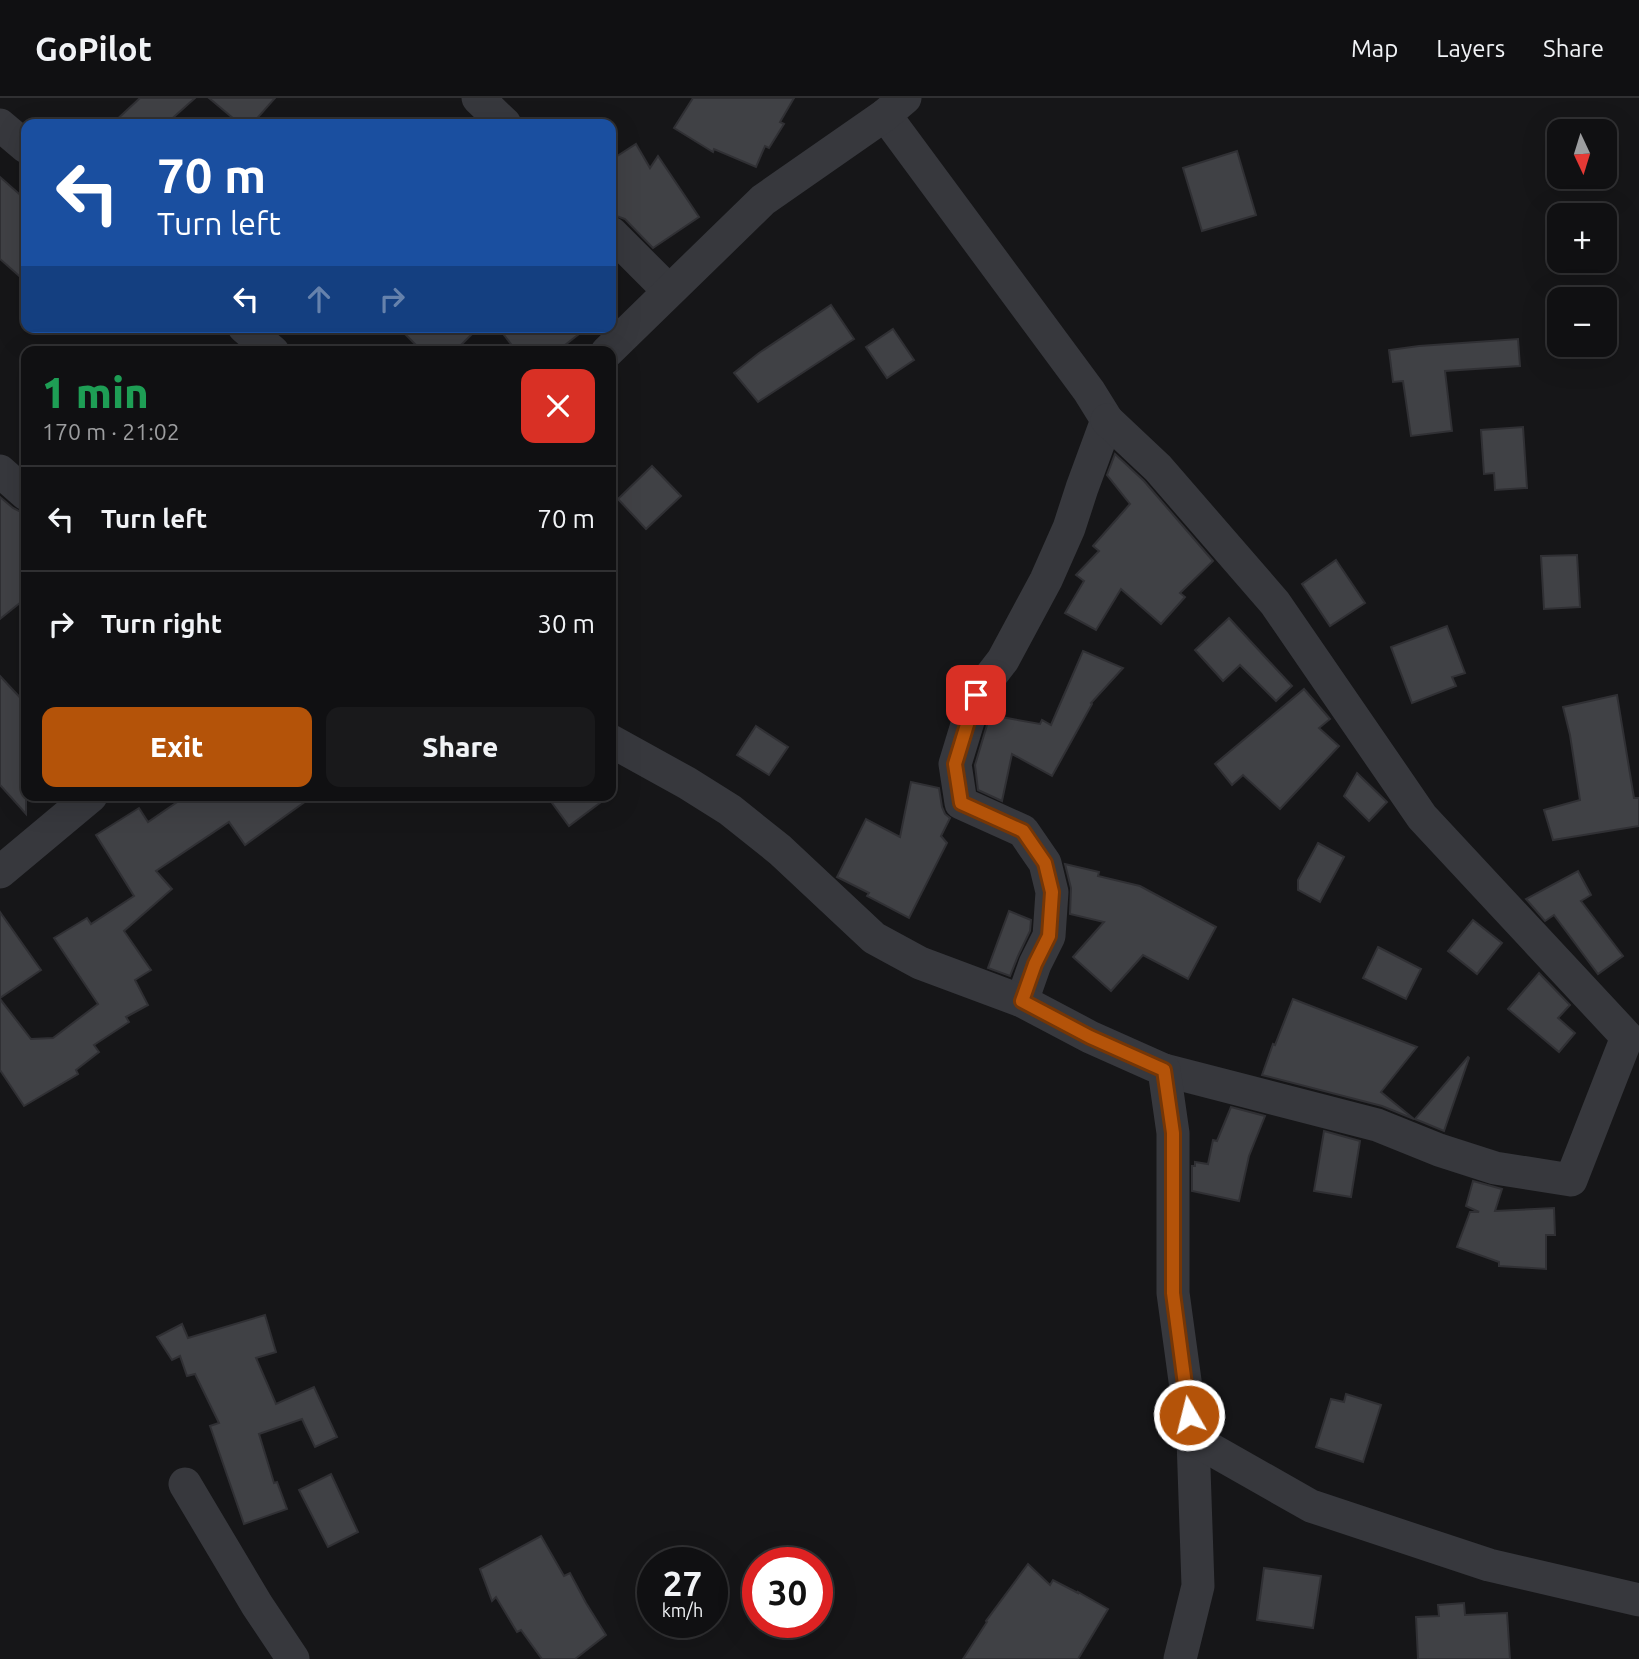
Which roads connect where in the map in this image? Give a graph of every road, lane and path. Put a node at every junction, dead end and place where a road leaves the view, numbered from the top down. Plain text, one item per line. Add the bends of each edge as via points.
1 (478, 98) edge
2 (895, 106) edge
3 (500, 119) edge
4 (0, 125) edge
5 (21, 142) edge
6 (616, 238) edge
7 (669, 291) junction
8 (251, 333) edge
9 (266, 346) edge
10 (613, 346) edge
11 (1107, 420) junction
12 (0, 471) edge
13 (21, 490) edge
14 (616, 744) edge
15 (85, 801) edge
16 (0, 872) edge
17 (1022, 1001) junction
18 (1164, 1070) junction
19 (1193, 1439) junction
20 (185, 1484) dead end
21 (1639, 1600) edge
22 (293, 1659) edge
23 (1180, 1659) edge

1 - 3 street
2 - 7 street via 763,200
2 - 11 street
4 - 5 street
6 - 7 street
7 - 10 street
8 - 9 street
11 - 17 street via 1069,528 1003,660 976,695 955,764 961,803 1023,831 1045,863 1052,892 1049,936
11 - 18 street via 1158,468 1275,603 1422,817 1627,1037 1572,1181 1495,1168 1377,1125
12 - 13 street
14 - 17 street via 730,810 874,937 920,963
15 - 16 street
17 - 18 street
18 - 19 street via 1173,1133 1173,1293
19 - 21 street via 1311,1506 1489,1565
19 - 23 street via 1198,1586
20 - 22 street

